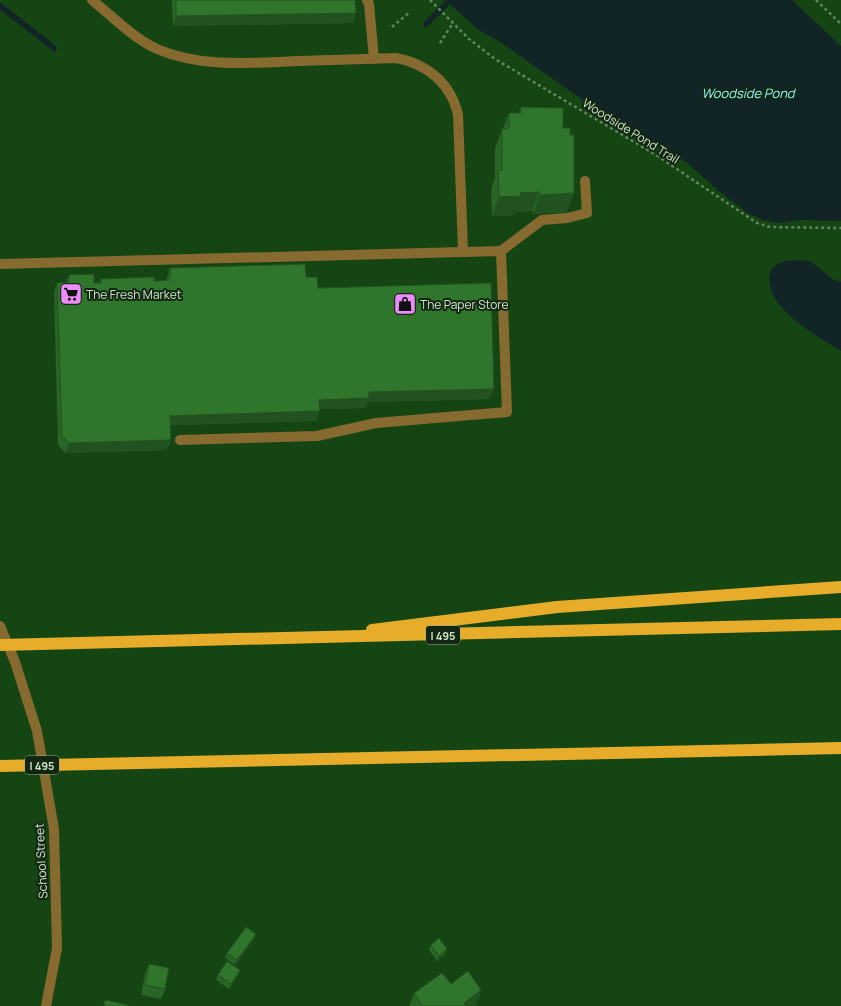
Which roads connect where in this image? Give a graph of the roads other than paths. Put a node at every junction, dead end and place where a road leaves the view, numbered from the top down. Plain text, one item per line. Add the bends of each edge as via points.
1 (92, 0) edge
2 (367, 0) edge
3 (374, 59) junction
4 (585, 182) dead end
5 (464, 251) junction
6 (501, 251) junction
7 (0, 264) edge
8 (180, 440) dead end
9 (841, 587) edge
10 (841, 624) edge
11 (0, 626) edge
12 (304, 639) junction
13 (0, 645) edge
14 (841, 748) edge
15 (1, 766) edge
16 (46, 1006) edge

1 - 3 street via 128,30 157,49 191,60 223,62
2 - 3 street
3 - 5 street via 396,58 412,61 438,79 450,94 458,114
4 - 6 street via 587,213 542,220
5 - 6 street
5 - 7 street
6 - 8 street via 507,412 376,423 317,436
9 - 12 highway via 557,607
10 - 12 highway, I 495
11 - 16 street, School Street via 18,669 36,731 54,829 57,948
12 - 13 highway, I 495
14 - 15 highway, I 495

